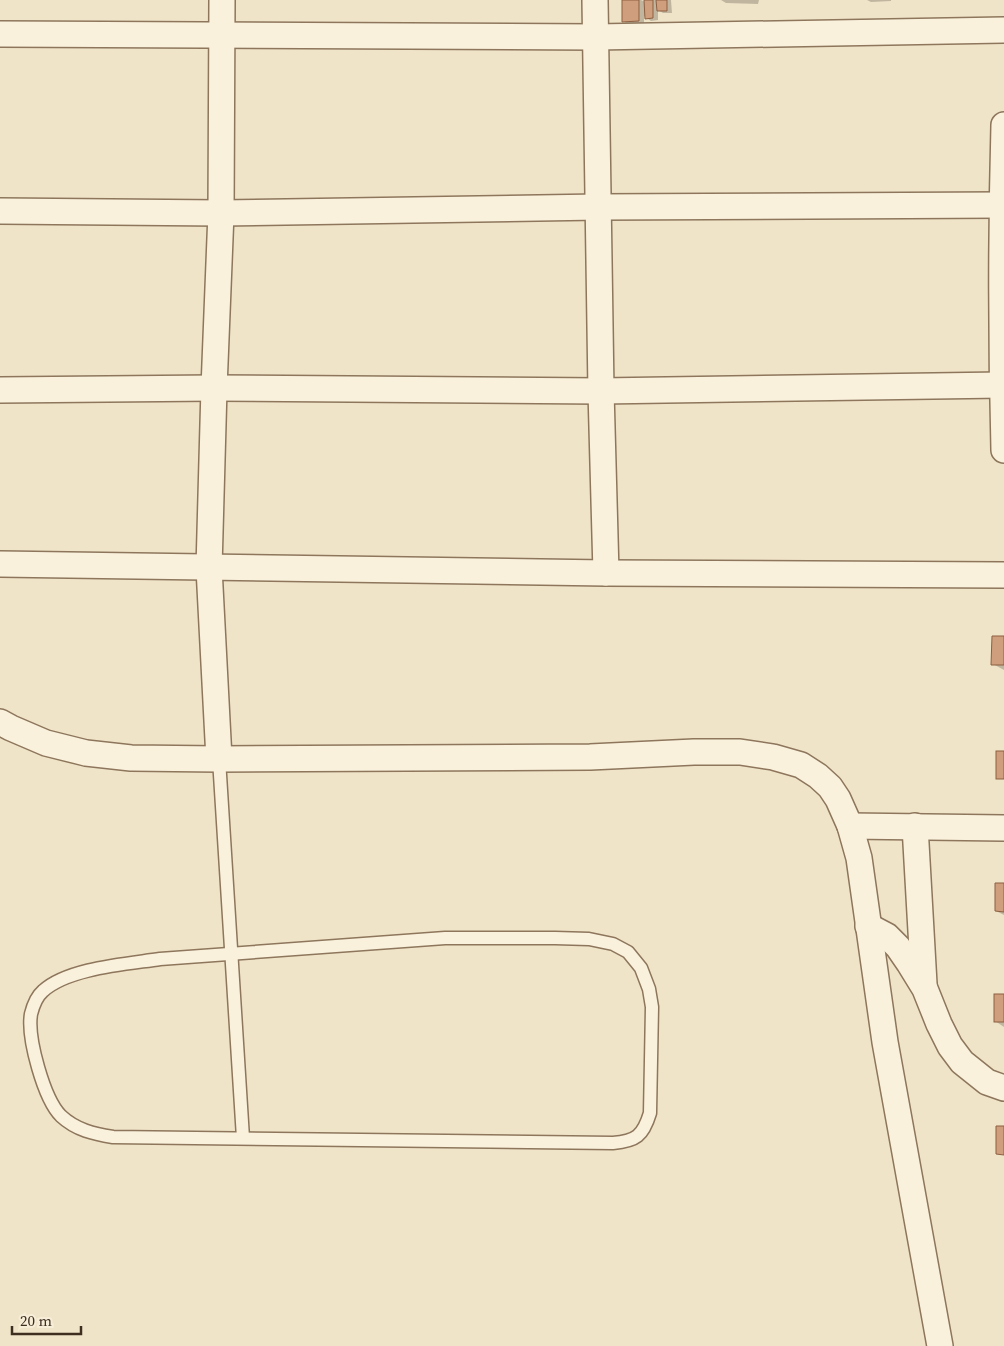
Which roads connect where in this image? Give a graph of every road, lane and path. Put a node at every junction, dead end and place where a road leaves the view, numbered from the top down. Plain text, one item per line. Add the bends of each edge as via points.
1 (222, 0) edge
2 (595, 0) edge
3 (1004, 30) edge
4 (0, 34) edge
5 (223, 36) junction
6 (596, 38) junction
7 (1004, 125) edge
8 (1002, 205) junction
9 (598, 208) junction
10 (0, 211) edge
11 (221, 213) junction
12 (1002, 385) junction
13 (214, 388) junction
14 (0, 390) edge
15 (601, 391) junction
16 (1004, 450) edge
17 (0, 564) edge
18 (209, 568) junction
19 (606, 572) junction
20 (1004, 575) edge
21 (0, 722) edge
22 (219, 759) junction
23 (850, 826) junction
24 (915, 826) junction
25 (1004, 828) edge
26 (868, 926) junction
27 (231, 954) junction
28 (924, 989) junction
29 (1004, 1088) edge
30 (243, 1138) junction
31 (935, 1344) edge

1 - 5 street
2 - 6 street
3 - 6 street
4 - 5 street
5 - 6 street
5 - 11 street
6 - 9 street
7 - 8 street
8 - 9 street
8 - 12 street
9 - 11 street
9 - 15 street
10 - 11 street
11 - 13 street
12 - 15 street
12 - 16 street
13 - 14 street
13 - 15 street
13 - 18 street
15 - 19 street
17 - 18 street
18 - 19 street
18 - 22 street
19 - 20 street
21 - 22 street via 46,743 86,753 131,758
22 - 23 street via 590,757 740,752 801,765 818,776 838,799
22 - 27 lane
23 - 24 street
23 - 26 street via 859,858
24 - 25 street
24 - 28 street
26 - 28 street via 887,936 898,947
26 - 31 street
27 - 30 lane
27 - 30 lane via 117,965 76,973 59,980 42,991 35,1002 31,1016 32,1038 38,1068 53,1104 60,1115 75,1126 92,1134 113,1137
27 - 30 lane via 445,938 589,939 613,944 628,952 641,968 652,1007 650,1113 641,1133 625,1142
28 - 29 street via 950,1046 962,1062 987,1082

